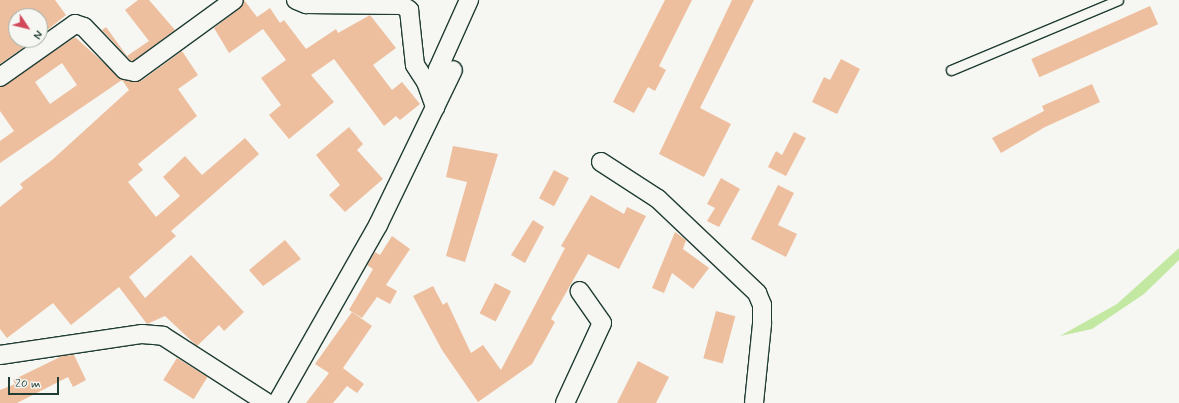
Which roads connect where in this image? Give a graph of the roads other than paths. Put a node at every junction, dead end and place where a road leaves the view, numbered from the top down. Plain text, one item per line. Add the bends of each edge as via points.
1 (234, 0) edge
2 (296, 0) edge
3 (469, 0) edge
4 (1118, 0) edge
5 (453, 70) dead end
6 (951, 70) dead end
7 (0, 78) edge
8 (435, 107) junction
9 (602, 162) dead end
10 (580, 291) dead end
11 (0, 356) edge
12 (267, 403) edge
13 (277, 403) edge
14 (565, 403) edge
15 (754, 403) edge

1 - 7 street via 135,72 126,70 84,27 75,24
2 - 8 street via 306,4 402,5 409,10 415,65 426,82
3 - 8 street via 438,70
4 - 6 lane
5 - 8 street
8 - 13 street via 378,225
9 - 15 street via 658,199 757,293 762,305 762,324
10 - 14 street via 602,323
11 - 12 street via 142,334 164,336

